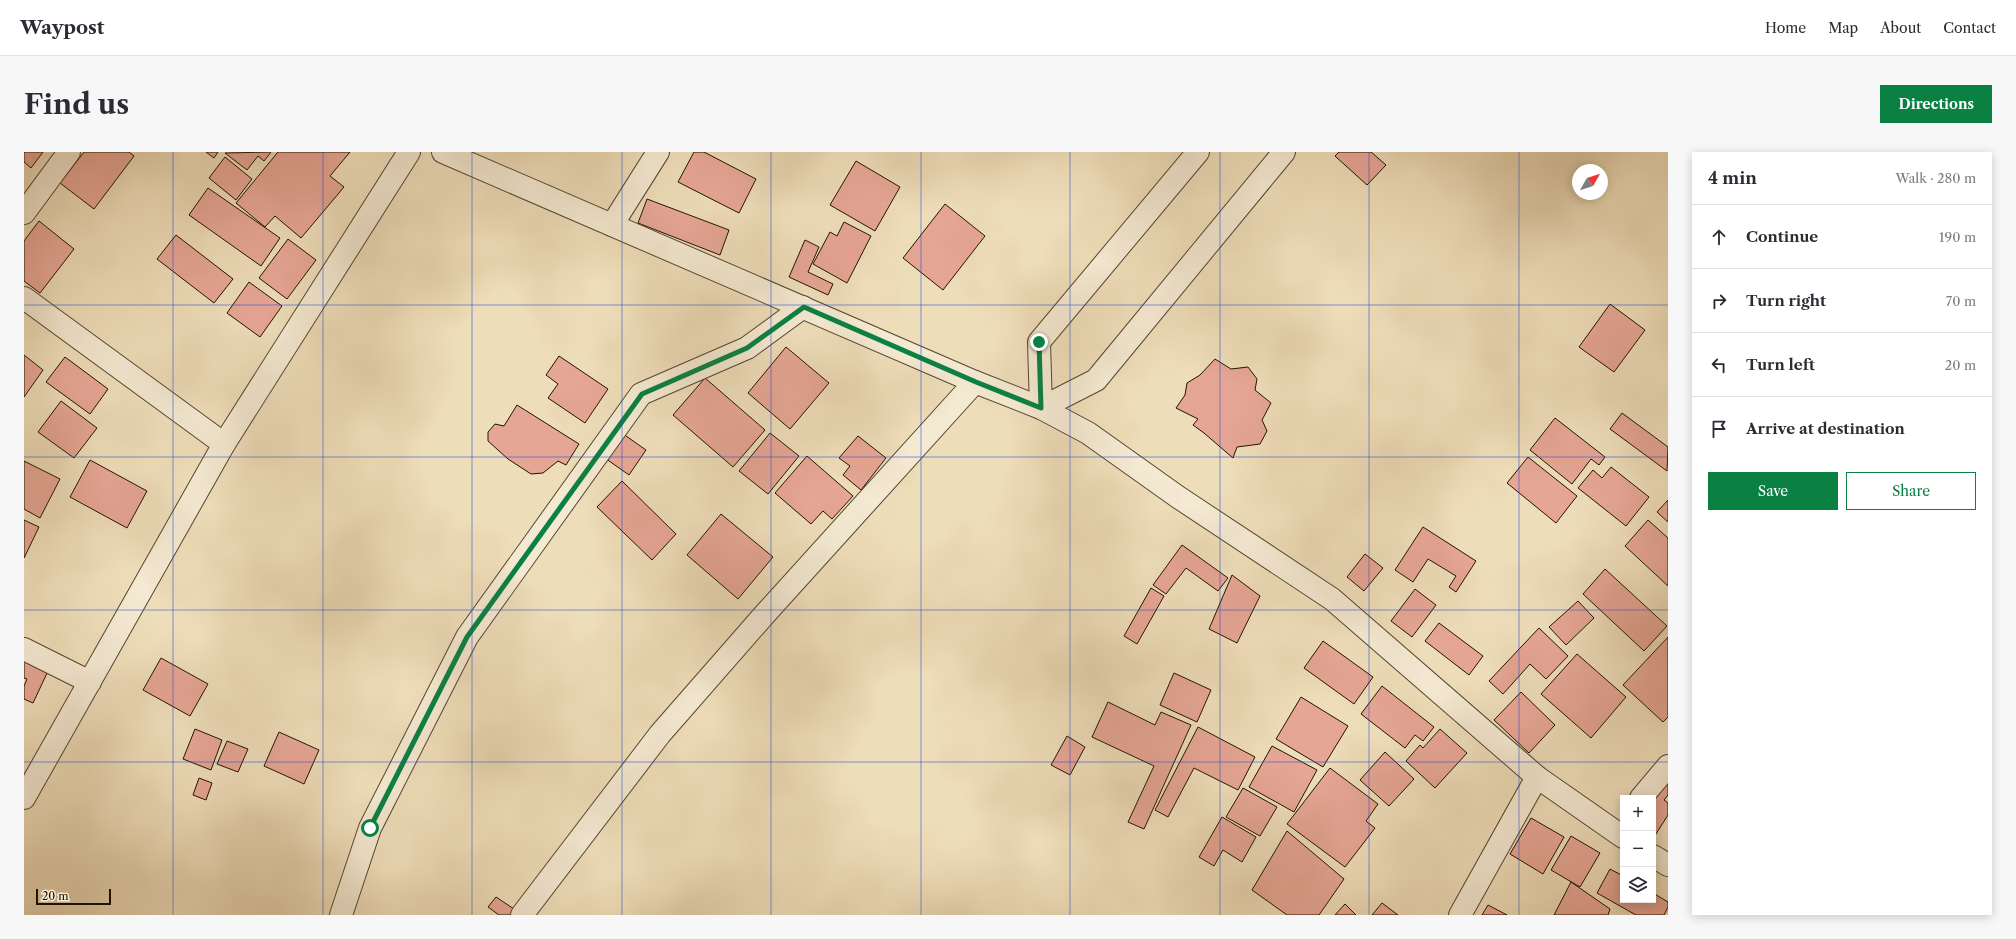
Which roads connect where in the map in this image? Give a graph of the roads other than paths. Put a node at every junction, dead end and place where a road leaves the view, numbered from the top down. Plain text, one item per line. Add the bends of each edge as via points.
1 (69, 152) edge
2 (409, 152) edge
3 (443, 152) edge
4 (658, 152) edge
5 (1198, 152) edge
6 (1284, 152) edge
7 (24, 213) edge
8 (612, 225) junction
9 (24, 298) edge
10 (804, 307) junction
11 (976, 382) junction
12 (1041, 408) junction
13 (224, 444) junction
14 (24, 649) edge
15 (90, 682) junction
16 (1668, 766) edge
17 (1537, 778) junction
18 (1644, 795) edge
19 (24, 798) edge
20 (1620, 829) edge
21 (1656, 858) edge
22 (1668, 865) edge
23 (341, 915) edge
24 (522, 915) edge
25 (1460, 915) edge

1 - 7 street
2 - 13 street
3 - 8 street
4 - 8 street
5 - 12 street via 1039,342
6 - 12 street via 1096,380
8 - 10 street
9 - 13 street
10 - 11 street
10 - 23 street via 747,348 642,394 467,637 370,828
11 - 12 street
11 - 24 street via 660,734
12 - 17 street via 1088,433 1178,497 1332,599
13 - 15 street
14 - 15 street
15 - 19 street
16 - 18 street
17 - 20 street
17 - 25 street
21 - 22 street

